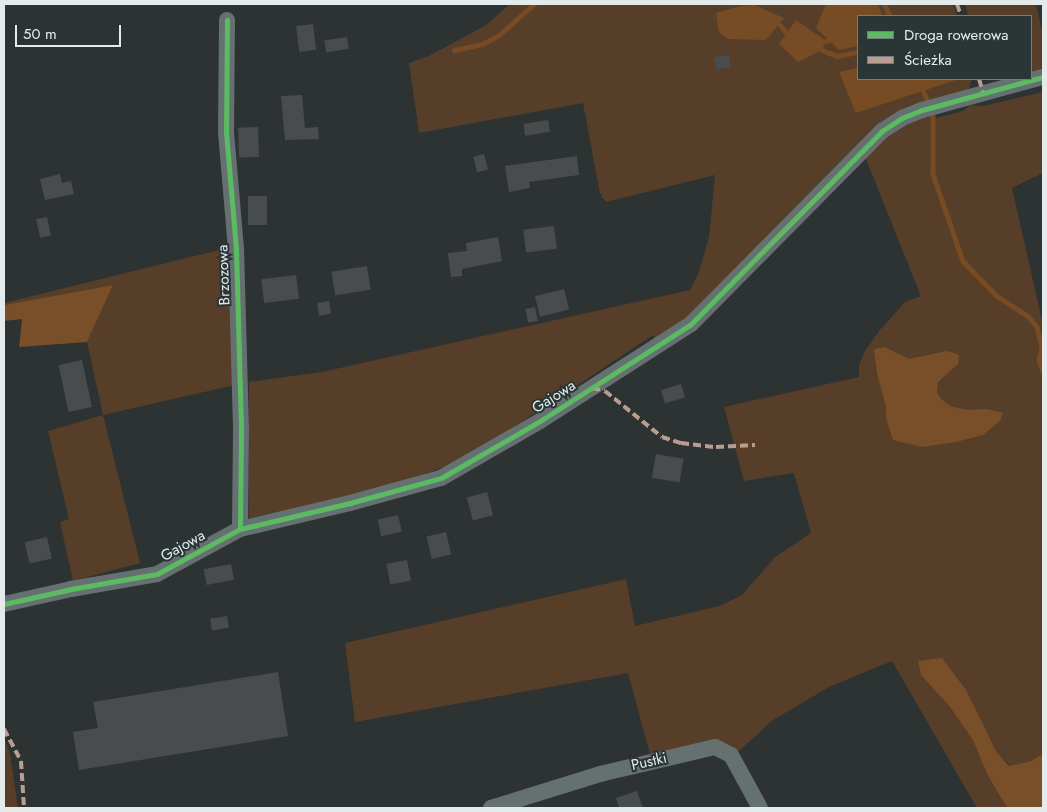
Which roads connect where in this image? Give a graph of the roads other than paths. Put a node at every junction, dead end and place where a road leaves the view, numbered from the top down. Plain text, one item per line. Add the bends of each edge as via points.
1 (227, 20) dead end
2 (1043, 77) edge
3 (240, 528) junction
4 (4, 604) edge
5 (512, 806) edge
6 (491, 808) edge
7 (760, 808) edge

1 - 3 street, Brzozowa via 226,132 236,249
2 - 3 street, Gajowa via 902,118 882,132 691,324 540,421 441,478 350,504
3 - 4 street, Gajowa via 157,574 71,588
5 - 6 street, Pustki
5 - 7 street, Pustki via 600,774 714,747 731,755

